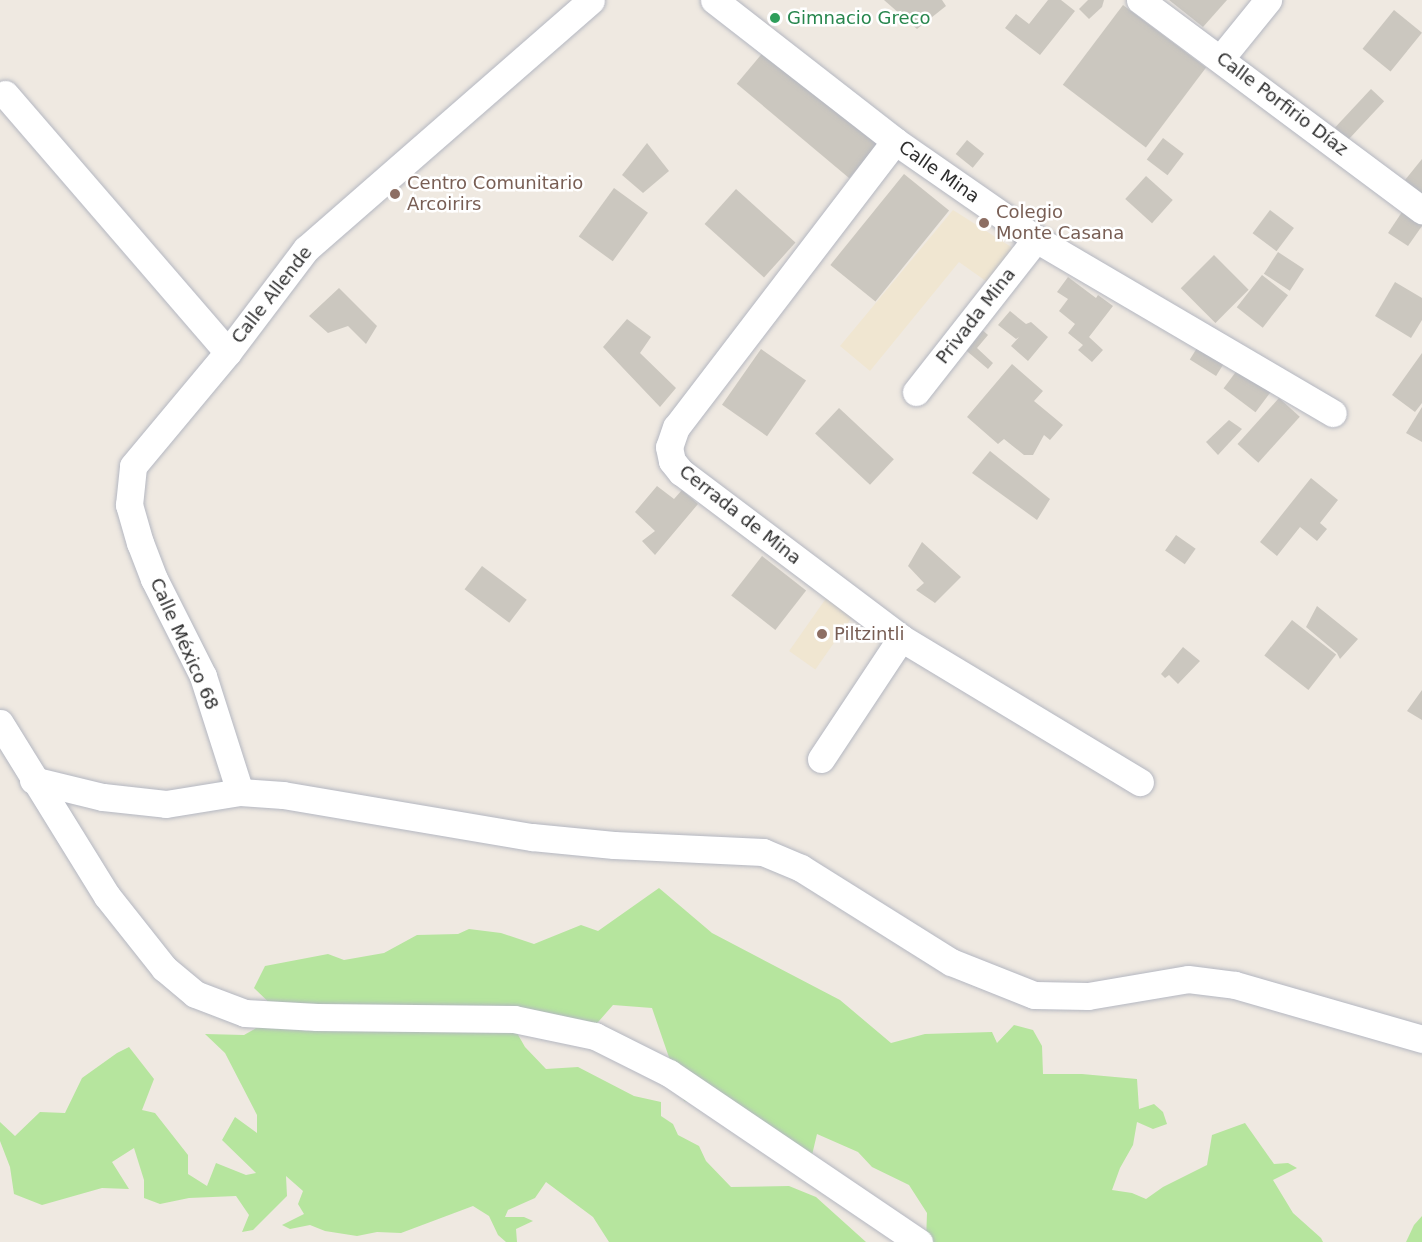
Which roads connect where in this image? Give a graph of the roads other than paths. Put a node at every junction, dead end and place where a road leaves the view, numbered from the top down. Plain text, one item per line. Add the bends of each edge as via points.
1 (591, 0) edge
2 (714, 0) edge
3 (1140, 0) edge
4 (1268, 0) edge
5 (1221, 58) junction
6 (5, 94) dead end
7 (895, 141) junction
8 (1422, 210) edge
9 (1036, 239) junction
10 (228, 352) junction
11 (916, 392) dead end
12 (1333, 413) dead end
13 (133, 466) joint
14 (901, 638) junction
15 (0, 723) edge
16 (821, 759) dead end
17 (33, 780) junction
18 (1140, 782) dead end
19 (240, 792) junction
20 (1422, 1039) edge
21 (919, 1242) edge

1 - 10 street, Calle Allende via 306,249
2 - 7 street, Calle Mina
3 - 5 street, Calle Porfirio Díaz
4 - 5 street
5 - 8 street, Calle Porfirio Díaz
6 - 10 street
7 - 9 street, Calle Mina
7 - 14 street, Cerrada de Mina via 676,427 669,447 672,461 681,472
9 - 11 street, Privada Mina
9 - 12 street, Calle Mina
10 - 13 street, Calle Allende
13 - 19 street, Calle México 68 via 129,505 140,543 203,676
14 - 16 street
14 - 18 street, Cerrada de Mina
15 - 17 street
17 - 19 street via 103,797 166,804
17 - 21 street via 107,896 164,968 195,994 245,1013 514,1019 595,1036 669,1073
19 - 20 street via 283,795 532,837 763,852 801,868 951,962 1034,995 1088,996 1188,979 1235,986

